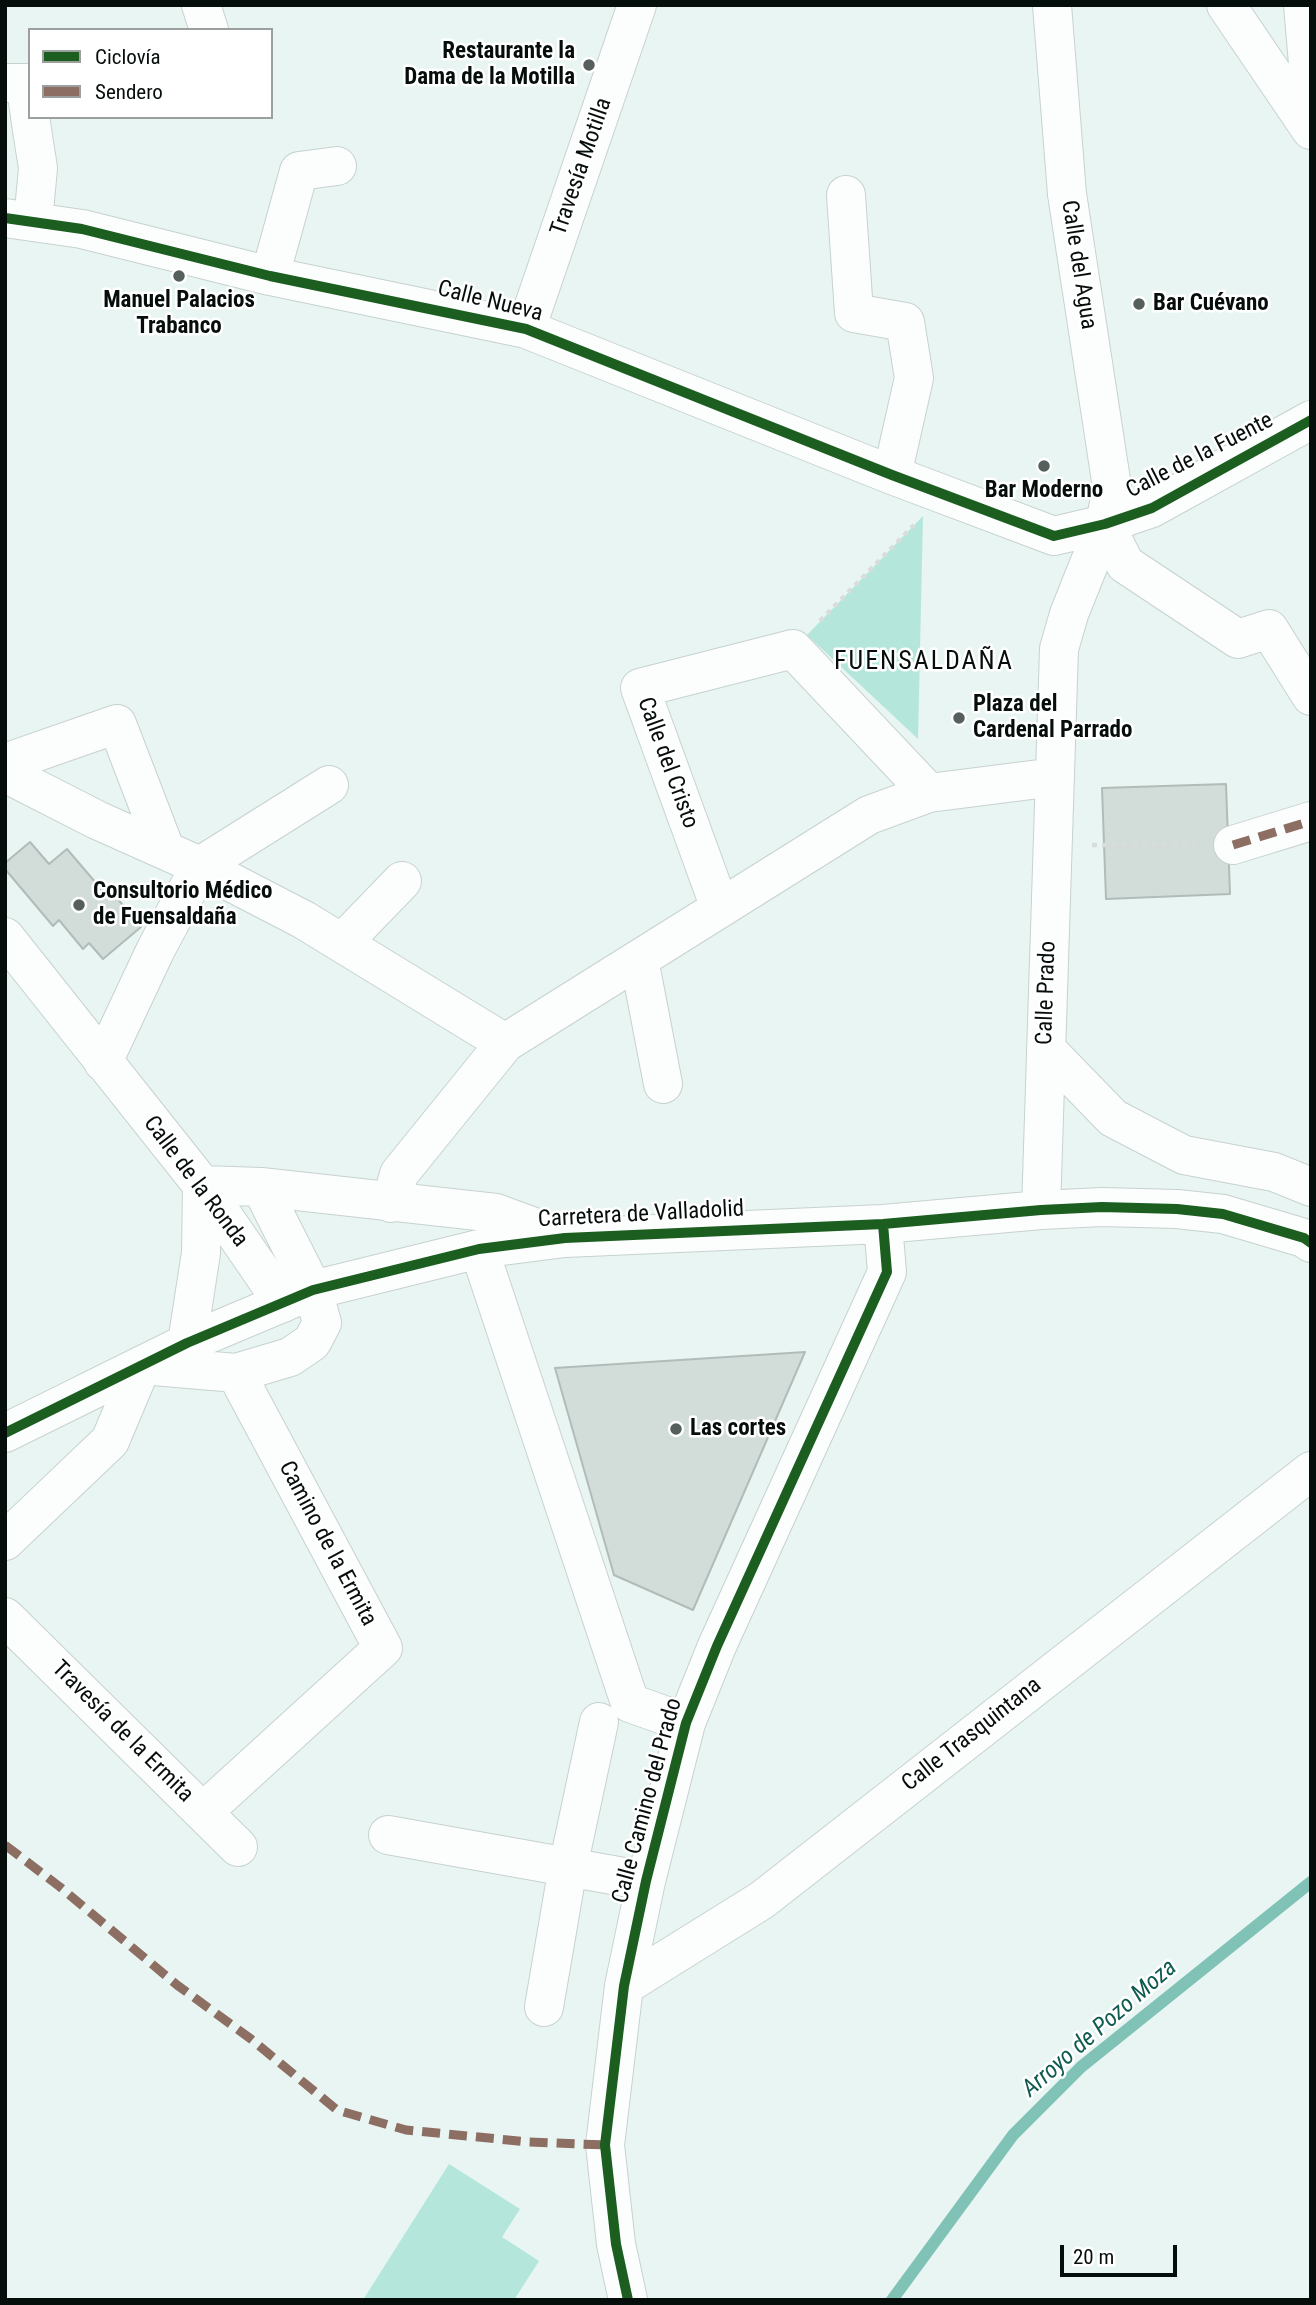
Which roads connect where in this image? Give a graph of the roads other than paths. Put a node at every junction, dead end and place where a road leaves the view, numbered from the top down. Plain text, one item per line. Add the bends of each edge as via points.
1 (201, 5) edge
2 (637, 5) edge
3 (1052, 5) edge
4 (1226, 5) edge
5 (1303, 5) edge
6 (208, 28) edge
7 (5, 82) edge
8 (1311, 99) edge
9 (28, 103) edge
10 (30, 119) edge
11 (1311, 130) edge
12 (337, 166) dead end
13 (846, 195) dead end
14 (19, 220) edge
15 (270, 276) junction
16 (526, 329) junction
17 (1311, 420) edge
18 (892, 475) junction
19 (1105, 524) junction
20 (1311, 696) edge
21 (5, 763) edge
22 (5, 773) edge
23 (1055, 777) junction
24 (329, 785) dead end
25 (929, 793) junction
26 (1311, 821) edge
27 (1233, 845) road end
28 (165, 849) junction
29 (200, 866) junction
30 (402, 881) dead end
31 (720, 908) junction
32 (5, 937) edge
33 (342, 943) junction
34 (639, 959) junction
35 (505, 1043) junction
36 (1046, 1049) junction
37 (103, 1062) junction
38 (663, 1084) dead end
39 (202, 1185) junction
40 (261, 1187) junction
41 (1311, 1187) edge
42 (391, 1203) junction
43 (1041, 1210) junction
44 (883, 1224) junction
45 (565, 1238) junction
46 (1311, 1243) edge
47 (479, 1249) junction
48 (298, 1297) junction
49 (187, 1343) junction
50 (142, 1365) junction
51 (236, 1373) junction
52 (5, 1433) edge
53 (1311, 1471) edge
54 (5, 1541) edge
55 (5, 1617) edge
56 (599, 1721) dead end
57 (686, 1723) junction
58 (203, 1812) junction
59 (388, 1835) dead end
60 (238, 1847) dead end
61 (568, 1867) junction
62 (646, 1881) junction
63 (624, 1986) junction
64 (544, 2007) dead end
65 (628, 2300) edge

1 - 6 street
2 - 16 street, Travesía Motilla
3 - 19 street, Calle del Agua via 1067,194 1112,487
4 - 11 street
5 - 8 street
7 - 9 street via 25,83
10 - 14 street via 38,168
12 - 15 street via 299,171
13 - 18 street via 854,313 905,322 914,378
14 - 15 street, Calle Nueva via 82,229
15 - 16 street, Calle Nueva
16 - 18 street, Calle Nueva
17 - 19 street, Calle de la Fuente via 1152,508
18 - 19 street, Calle Nueva via 1054,536
19 - 20 street via 1125,564 1238,639 1269,629
19 - 23 street via 1059,649
21 - 28 street via 117,724
22 - 28 street
23 - 25 street
23 - 36 street, Calle Prado
24 - 29 street
25 - 31 street via 869,815
25 - 31 street, Calle del Cristo via 793,649 640,688
26 - 27 street
28 - 29 street
29 - 33 street
29 - 37 street
30 - 33 street
31 - 34 street
32 - 37 street, Calle de la Ronda
33 - 35 street
34 - 35 street
34 - 38 street
35 - 42 street via 399,1174
36 - 41 street via 1112,1118 1184,1155 1273,1172
36 - 43 street, Calle Prado
37 - 39 street, Calle de la Ronda
39 - 40 street
39 - 48 street, Calle de la Ronda
39 - 49 street via 201,1253
40 - 42 street
40 - 48 street
42 - 45 street via 496,1213
43 - 44 street, Carretera de Valladolid
43 - 46 street, Carretera de Valladolid via 1177,1209 1223,1214
44 - 45 street, Carretera de Valladolid
44 - 57 street, Calle Camino del Prado via 887,1272
45 - 47 street, Carretera de Valladolid
47 - 48 street, Carretera de Valladolid
47 - 57 street, Calle Camino del Prado via 630,1703
48 - 49 street, Carretera de Valladolid
48 - 51 street via 322,1323 312,1342 290,1357
49 - 50 street, Carretera de Valladolid
50 - 51 street
50 - 52 street, Carretera de Valladolid
50 - 54 street via 110,1441
51 - 58 street, Camino de la Ermita via 383,1647
53 - 63 street, Calle Trasquintana via 762,1900
55 - 58 street, Travesía de la Ermita
56 - 61 street
57 - 62 street, Calle Camino del Prado
58 - 60 street, Travesía de la Ermita
59 - 61 street
61 - 62 street
61 - 64 street
62 - 63 street, Calle Camino del Prado
63 - 65 street, Calle Camino del Prado via 605,2144 616,2244

